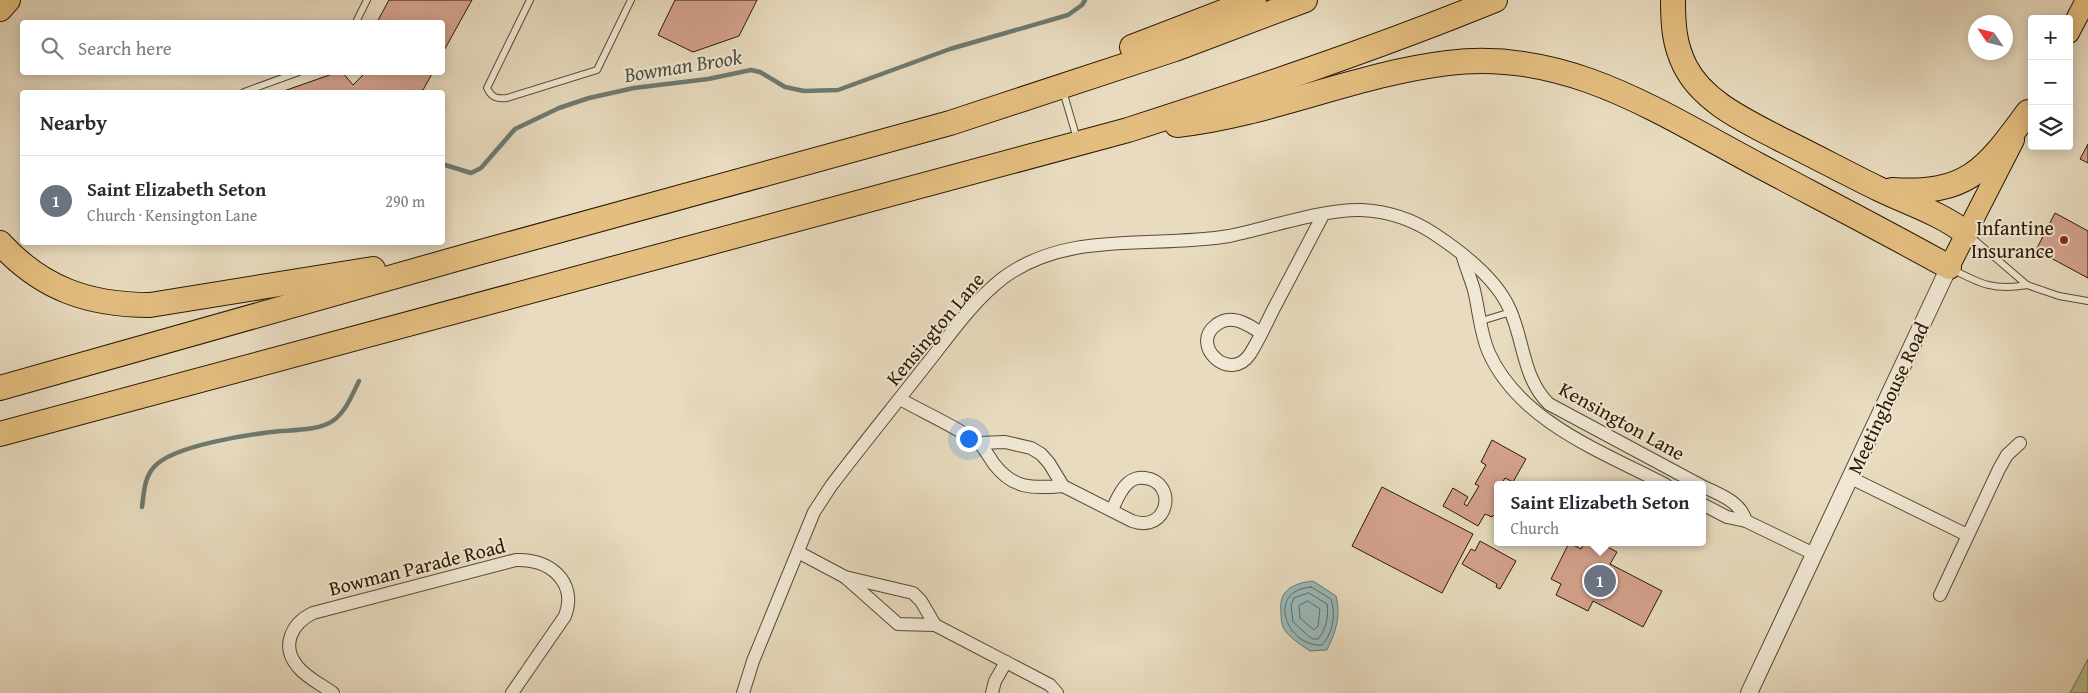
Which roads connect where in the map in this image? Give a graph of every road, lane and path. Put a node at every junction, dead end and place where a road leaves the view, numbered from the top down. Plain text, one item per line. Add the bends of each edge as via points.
1 (8, 0) edge
2 (368, 0) edge
3 (530, 0) edge
4 (631, 0) edge
5 (1254, 0) edge
6 (1305, 0) edge
7 (1495, 0) edge
8 (1673, 0) edge
9 (2086, 0) edge
10 (0, 9) edge
11 (357, 20) edge
12 (2073, 25) edge
13 (291, 75) edge
14 (1062, 87) junction
15 (250, 90) edge
16 (2028, 112) edge
17 (2028, 113) edge
18 (950, 123) junction
19 (1128, 130) junction
20 (1078, 143) junction
21 (1879, 189) junction
22 (1323, 215) junction
23 (1966, 233) junction
24 (0, 243) edge
25 (481, 252) junction
26 (1462, 255) junction
27 (1949, 267) junction
28 (2026, 284) junction
29 (2088, 301) edge
30 (1511, 312) junction
31 (1480, 321) junction
32 (1261, 333) dead end
33 (0, 388) edge
34 (900, 399) junction
35 (1590, 427) junction
36 (0, 434) edge
37 (1582, 441) junction
38 (979, 443) junction
39 (2020, 444) dead end
40 (1851, 478) junction
41 (1658, 481) edge
42 (1693, 481) edge
43 (1063, 486) junction
44 (1706, 488) edge
45 (1729, 500) junction
46 (1706, 506) edge
47 (1112, 510) dead end
48 (1721, 514) junction
49 (1746, 521) junction
50 (1967, 535) junction
51 (798, 552) junction
52 (1814, 554) junction
53 (845, 577) junction
54 (1940, 595) dead end
55 (935, 625) junction
56 (1006, 662) junction
57 (333, 693) edge
58 (512, 693) edge
59 (744, 693) edge
60 (992, 693) edge
61 (1057, 693) edge
62 (1749, 693) edge

1 - 10 highway
2 - 11 lane
3 - 4 lane via 487,88 498,99 597,70
5 - 18 highway via 1004,96
6 - 14 highway
7 - 19 highway via 1410,35 1292,77
8 - 21 highway via 1675,41 1686,67 1711,97 1759,128
9 - 12 main road
13 - 15 lane
14 - 18 highway
14 - 20 lane
16 - 21 highway via 1994,158 1966,179 1933,190
17 - 23 main road, Meetinghouse Road
18 - 25 highway
19 - 20 highway
19 - 27 highway via 1209,122 1450,62 1487,60 1546,66 1573,73 1632,98
20 - 36 highway
21 - 23 highway via 1952,222
22 - 26 street, Kensington Lane via 1361,210 1399,217 1433,233
22 - 32 street
22 - 34 street, Kensington Lane via 1228,236 1082,246 1044,256 1011,273 990,289
23 - 27 main road, Meetinghouse Road
23 - 28 lane
24 - 25 highway via 13,258 37,276 63,290 91,300 121,305 150,305
25 - 33 highway
26 - 30 street, Kensington Lane via 1500,292
26 - 31 street, Kensington Lane via 1474,288
27 - 28 lane via 1993,288
27 - 40 street, Meetinghouse Road
28 - 29 lane via 2059,296
30 - 31 lane
30 - 35 street, Kensington Lane via 1526,364 1542,398
31 - 37 street, Kensington Lane via 1489,354 1518,395 1544,420
34 - 38 street
34 - 51 street, Kensington Lane via 831,486 814,512
35 - 37 lane
35 - 42 street, Kensington Lane
37 - 41 street, Kensington Lane
38 - 43 street via 995,465 1014,482 1031,488
38 - 43 street via 1005,442 1030,448 1045,458
39 - 50 street via 2007,454
40 - 50 street
40 - 52 street, Meetinghouse Road
43 - 47 street
44 - 45 street, Kensington Lane
45 - 48 lane
45 - 49 street, Kensington Lane via 1739,507
46 - 48 street, Kensington Lane
48 - 49 street, Kensington Lane
49 - 52 street, Kensington Lane
50 - 54 street
51 - 53 street
51 - 59 street, Kensington Lane via 753,661
52 - 62 street, Meetinghouse Road
53 - 55 street via 898,624
53 - 55 street via 913,593
55 - 56 street
56 - 60 street via 995,680
56 - 61 street via 1050,685
57 - 58 street, Bowman Parade Road via 304,673 292,659 289,639 292,630 305,617 468,572 528,559 540,562 558,574 565,584 569,604 565,616

